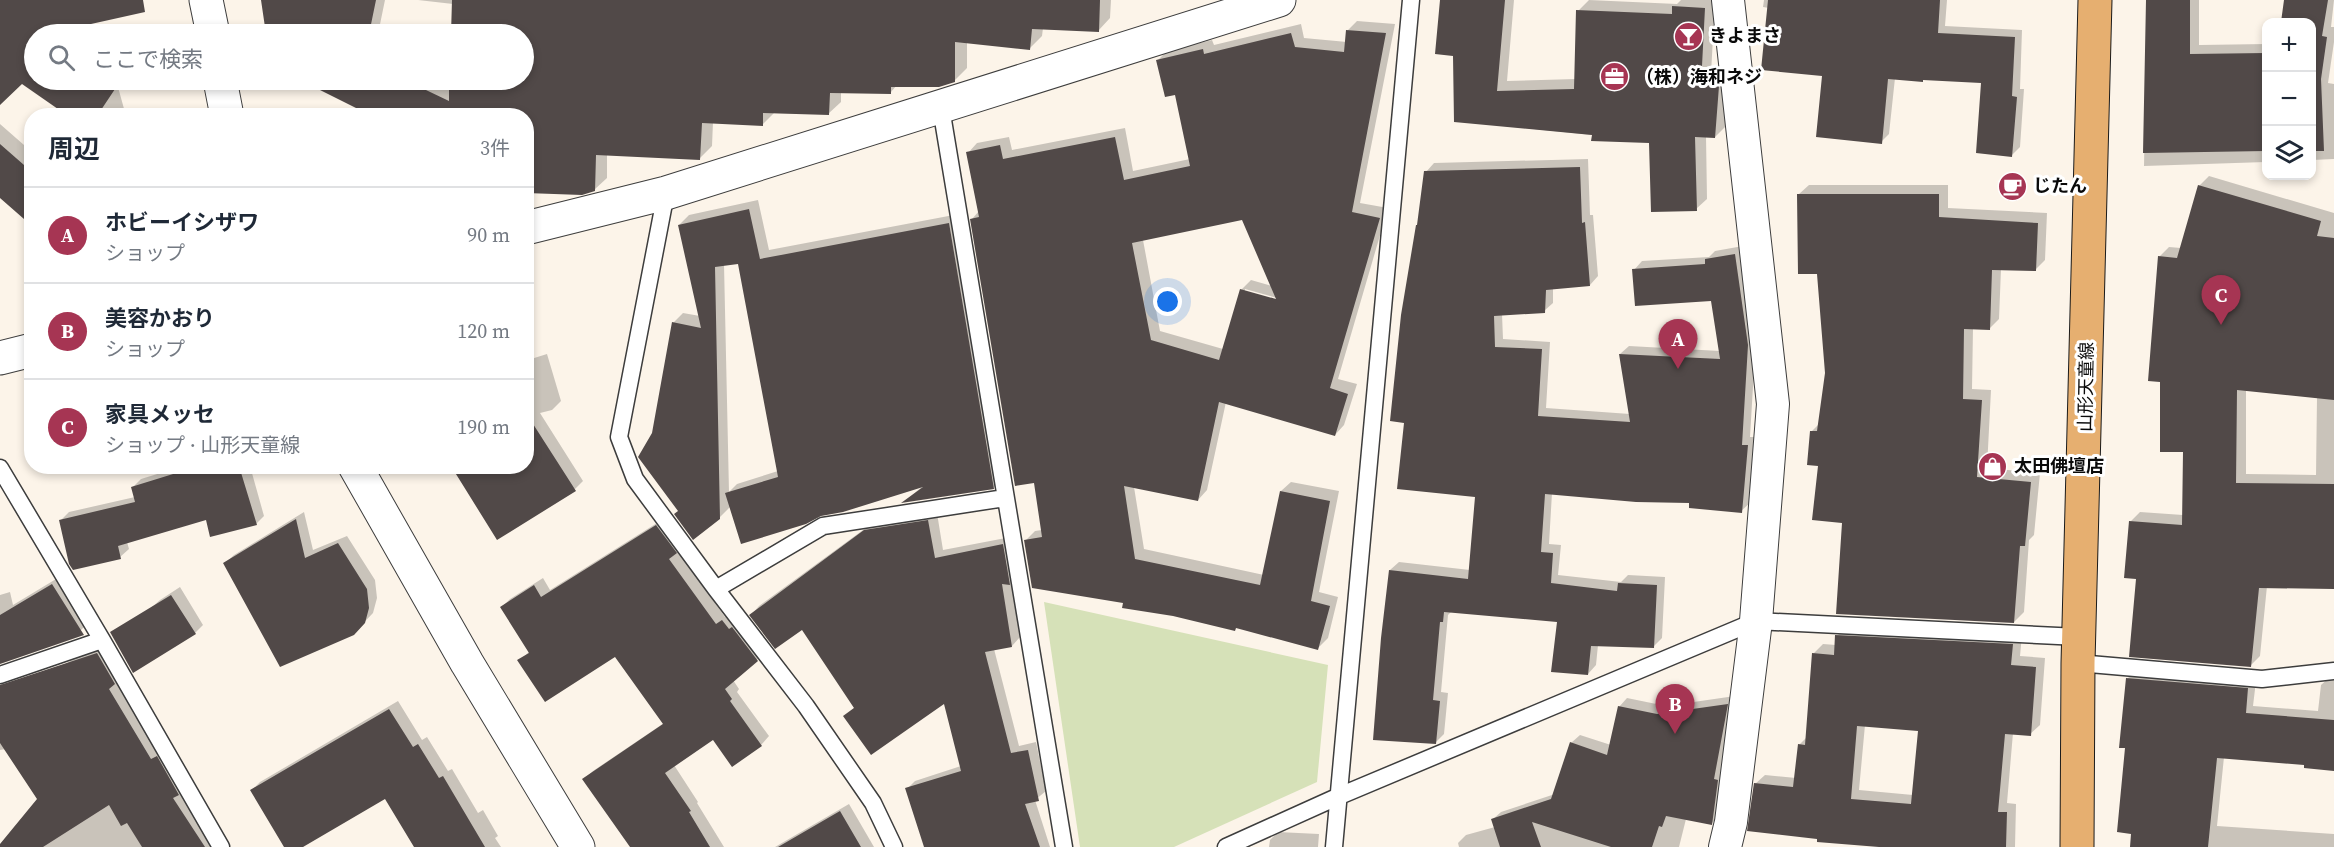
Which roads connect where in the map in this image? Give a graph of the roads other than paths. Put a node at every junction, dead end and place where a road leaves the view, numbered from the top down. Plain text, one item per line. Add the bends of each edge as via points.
1 (207, 0) edge
2 (1279, 0) edge
3 (1411, 0) edge
4 (1728, 0) edge
5 (2095, 0) edge
6 (211, 24) edge
7 (222, 90) edge
8 (225, 108) edge
9 (941, 108) junction
10 (666, 193) junction
11 (534, 226) edge
12 (24, 352) edge
13 (0, 358) edge
14 (0, 468) edge
15 (360, 474) edge
16 (1005, 498) junction
17 (716, 589) junction
18 (1756, 621) junction
19 (102, 640) junction
20 (2079, 650) junction
21 (2334, 671) edge
22 (0, 675) edge
23 (1337, 797) junction
24 (221, 847) edge
25 (578, 847) edge
26 (894, 847) edge
27 (1064, 847) edge
28 (1226, 847) edge
29 (1334, 847) edge
30 (1725, 847) edge
31 (2077, 847) edge

1 - 6 street
2 - 9 street
3 - 23 lane
4 - 18 street via 1773,404
5 - 20 main road, 山形天童線
7 - 8 street
9 - 10 street
9 - 16 lane
10 - 11 street
10 - 17 lane via 619,437 635,479
12 - 13 street
14 - 19 lane
15 - 25 street
16 - 17 lane via 823,526
16 - 27 lane
17 - 26 lane via 807,706 873,803
18 - 20 lane
18 - 23 lane
18 - 30 street
19 - 22 lane
19 - 24 lane
20 - 21 lane via 2262,679
20 - 31 main road, 山形天童線
23 - 28 lane
23 - 29 lane

